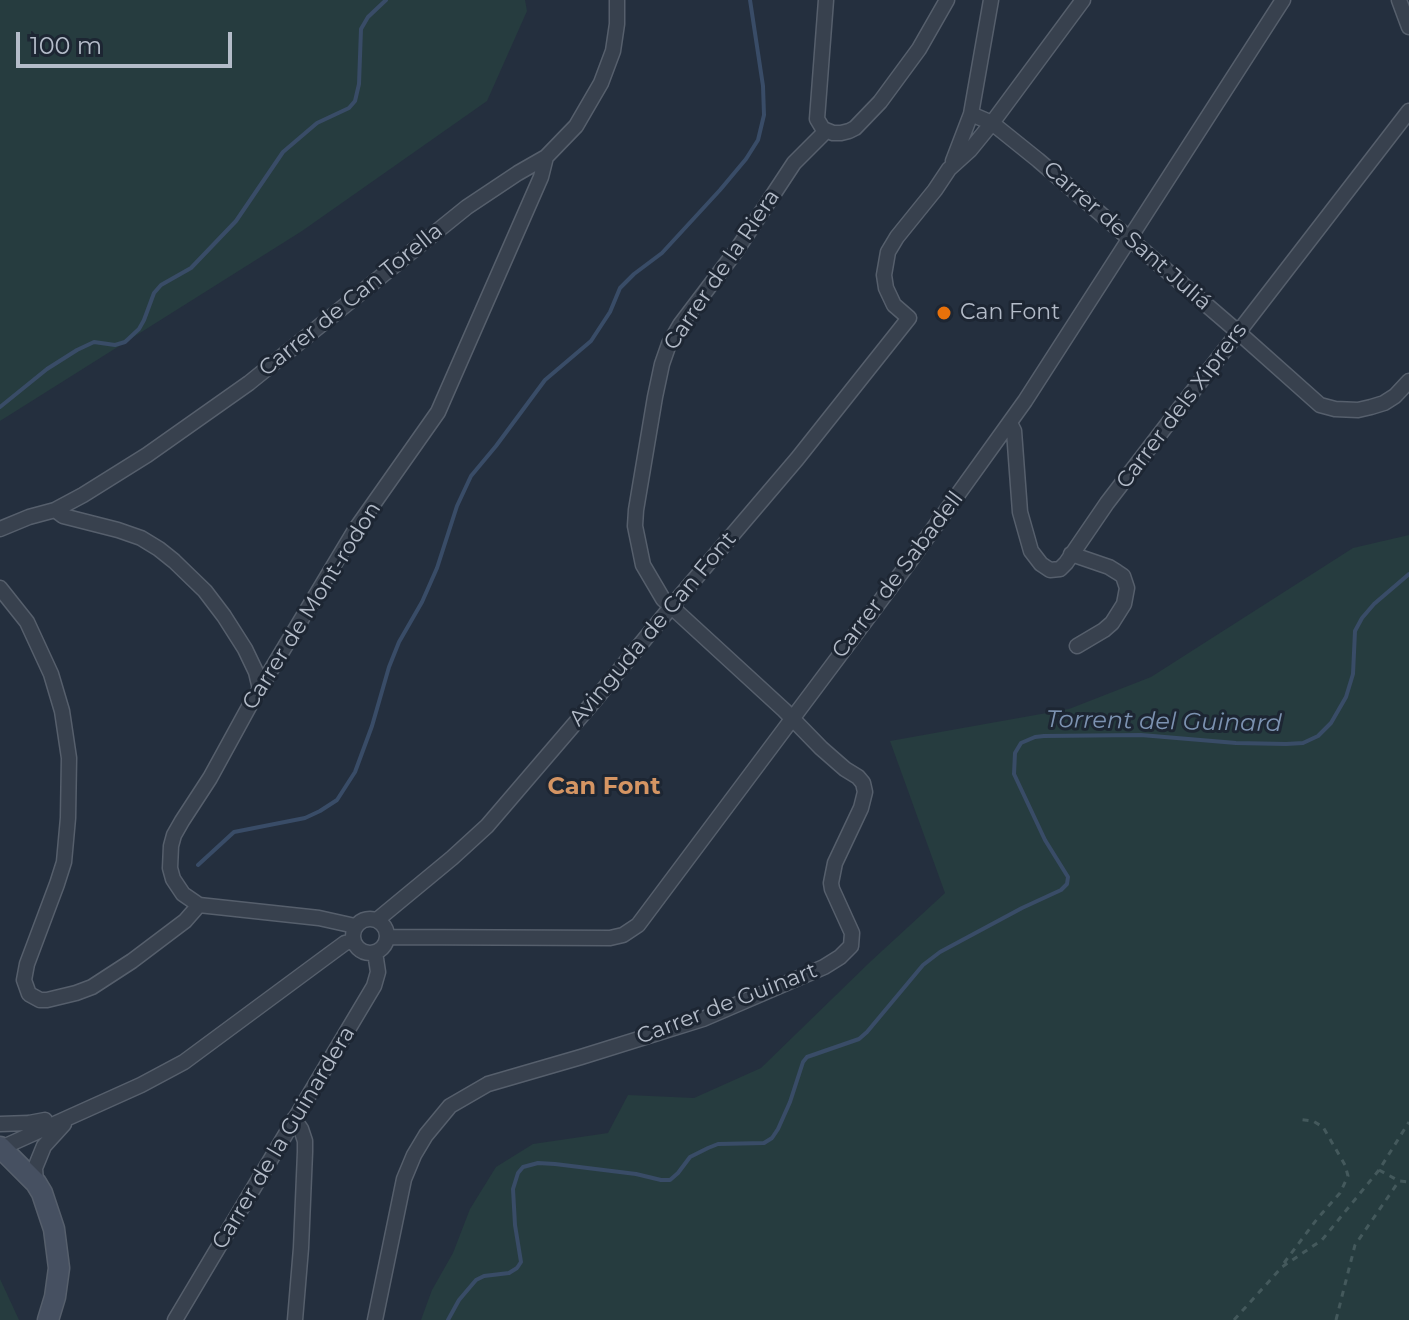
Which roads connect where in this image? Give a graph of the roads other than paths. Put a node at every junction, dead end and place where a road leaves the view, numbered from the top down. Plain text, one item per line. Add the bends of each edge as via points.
1 (617, 0) edge
2 (826, 0) edge
3 (947, 0) edge
4 (991, 0) edge
5 (1083, 0) edge
6 (1283, 0) edge
7 (1399, 0) edge
8 (1409, 27) edge
9 (1409, 111) edge
10 (971, 114) junction
11 (992, 123) junction
12 (826, 131) junction
13 (546, 157) junction
14 (949, 169) junction
15 (1129, 238) junction
16 (1238, 332) junction
17 (1409, 381) edge
18 (1010, 423) junction
19 (55, 510) junction
20 (0, 529) edge
21 (1071, 554) junction
22 (0, 588) edge
23 (671, 607) junction
24 (1077, 646) dead end
25 (260, 689) junction
26 (791, 719) junction
27 (199, 905) junction
28 (377, 920) junction
29 (354, 933) junction
30 (387, 937) junction
31 (375, 952) junction
32 (73, 1115) junction
33 (294, 1119) junction
34 (0, 1124) edge
35 (0, 1148) edge
36 (36, 1183) junction
37 (48, 1320) edge
38 (175, 1320) edge
39 (295, 1320) edge
40 (375, 1320) edge

1 - 13 street, Carrer de Can Torella via 613,51 601,83 576,126
2 - 12 street via 817,119
3 - 12 street via 880,102 849,131
4 - 10 street
5 - 11 street
6 - 15 street, Carrer de Sabadell
7 - 8 street
9 - 16 street, Carrer dels Xiprers
10 - 11 street, Carrer de Sant Juliá
10 - 14 street
11 - 14 street
11 - 15 street, Carrer de Sant Juliá
12 - 23 street, Carrer de la Riera via 794,163 680,325 662,364 635,526 643,565
13 - 19 street, Carrer de Can Torella via 467,207 249,383 147,455
13 - 25 street, Carrer de Mont-rodon via 438,412 355,530
14 - 23 street, Avinguda de Can Font via 897,237 885,263 890,298 909,318
15 - 16 street, Carrer de Sant Juliá
15 - 18 street, Carrer de Sabadell
16 - 17 street, Carrer de Sant Juliá via 1320,405 1358,410 1384,403
16 - 21 street, Carrer dels Xiprers
18 - 21 street via 1020,512 1031,551 1050,570 1060,569
18 - 26 street, Carrer de Sabadell
19 - 20 street, Carrer de Can Torella
19 - 25 street via 141,538 174,561 224,616 245,649
21 - 24 street via 1109,567 1123,576 1127,588 1112,623
22 - 27 street via 27,622 51,674 69,758 64,862 27,964 24,980 29,994 47,1000 92,987 185,921
23 - 26 street, Carrer de Guinart
23 - 28 street, Avinguda de Can Font via 487,826
25 - 27 street, Carrer de Mont-rodon via 174,835 173,879
26 - 30 street, Carrer de Sabadell via 631,931 588,939
26 - 40 street, Carrer de Guinart via 863,783 861,808 831,877 852,933 851,946 824,967 703,1019 488,1084 450,1106 426,1135 404,1179
27 - 29 street via 319,918
28 - 29 street via 360,921
28 - 30 street
29 - 31 street via 358,949
29 - 32 street via 184,1062
30 - 31 street
31 - 33 street, Carrer de la Guinardera via 374,986
32 - 34 street
32 - 35 street
32 - 36 street via 44,1146 35,1168
33 - 38 street, Carrer de la Guinardera
33 - 39 street via 305,1141
35 - 36 street
36 - 37 street via 49,1211 58,1254 58,1283

